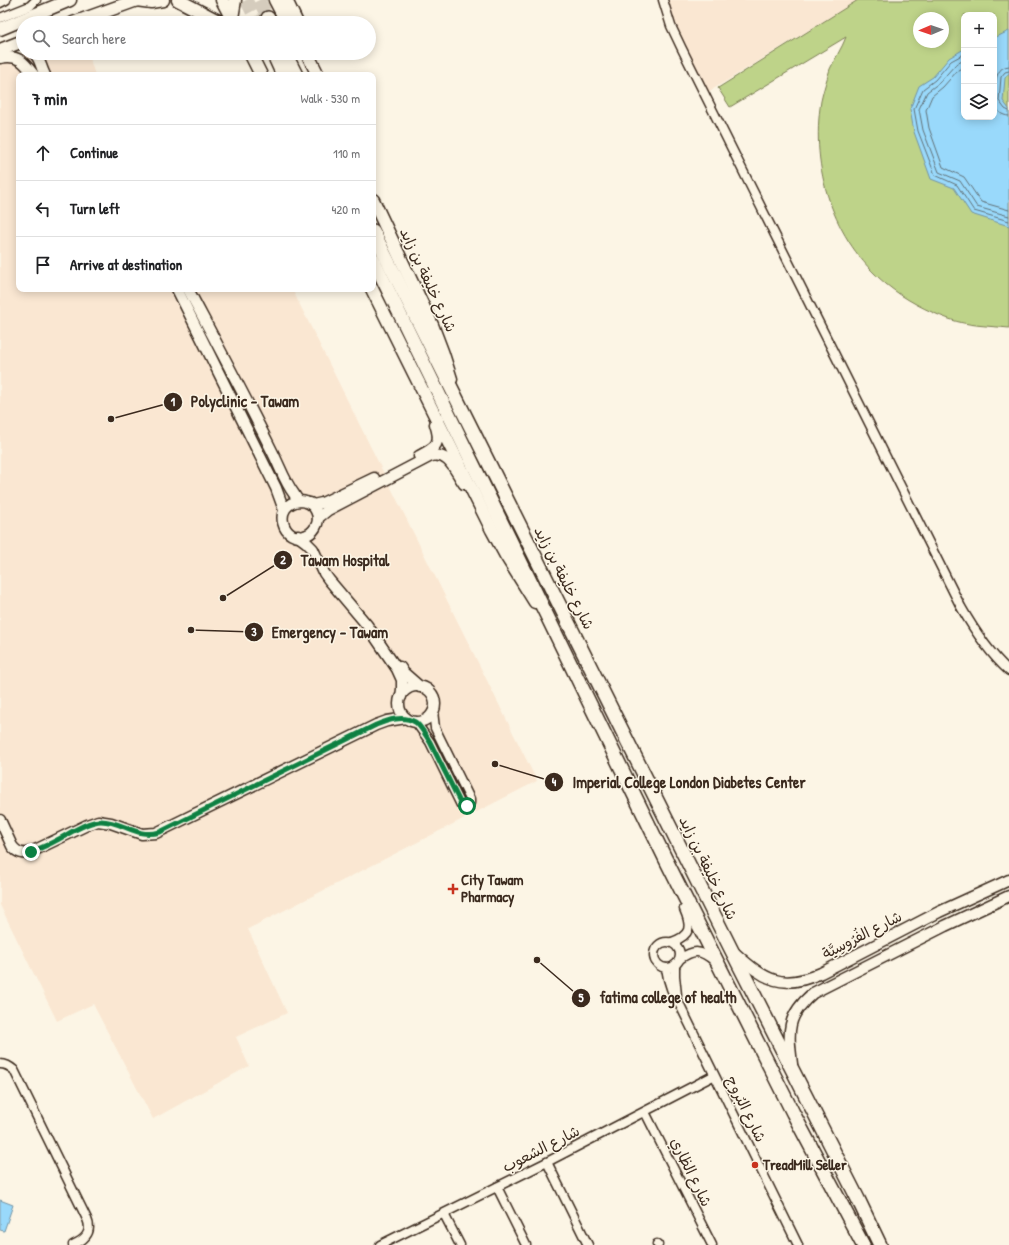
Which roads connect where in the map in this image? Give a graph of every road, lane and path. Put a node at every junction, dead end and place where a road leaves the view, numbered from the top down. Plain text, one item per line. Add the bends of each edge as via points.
1 (6, 0) edge
2 (36, 0) edge
3 (70, 0) edge
4 (118, 0) edge
5 (137, 0) edge
6 (163, 0) edge
7 (178, 0) edge
8 (269, 0) edge
9 (275, 0) edge
10 (282, 0) edge
11 (286, 0) edge
12 (663, 0) edge
13 (0, 2) edge
14 (228, 10) edge
15 (100, 14) junction
16 (31, 16) edge
17 (94, 16) edge
18 (283, 16) edge
19 (284, 16) edge
20 (290, 16) edge
21 (294, 16) edge
22 (0, 18) edge
23 (16, 22) edge
24 (0, 29) edge
25 (16, 44) edge
26 (0, 50) edge
27 (0, 58) edge
28 (16, 58) edge
29 (19, 60) edge
30 (26, 60) edge
31 (38, 60) edge
32 (43, 60) edge
33 (254, 60) edge
34 (276, 60) edge
35 (288, 60) edge
36 (310, 60) edge
37 (26, 65) junction
38 (32, 72) edge
39 (44, 72) edge
40 (45, 72) edge
41 (260, 72) edge
42 (282, 72) edge
43 (294, 72) edge
44 (316, 72) edge
45 (376, 206) edge
46 (376, 237) edge
47 (376, 265) edge
48 (178, 292) edge
49 (190, 292) edge
50 (373, 292) edge
51 (212, 359) junction
52 (234, 378) junction
53 (456, 397) junction
54 (433, 412) junction
55 (473, 493) junction
56 (305, 502) junction
57 (284, 510) junction
58 (316, 523) junction
59 (298, 536) junction
60 (551, 624) junction
61 (1009, 671) edge
62 (420, 686) junction
63 (401, 699) junction
64 (433, 711) junction
65 (410, 720) junction
66 (376, 725) junction
67 (0, 820) edge
68 (665, 858) junction
69 (1009, 880) edge
70 (1009, 896) edge
71 (672, 942) junction
72 (731, 949) junction
73 (677, 962) junction
74 (719, 965) junction
75 (666, 968) junction
76 (681, 1007) junction
77 (0, 1064) edge
78 (793, 1072) junction
79 (714, 1076) junction
80 (645, 1112) junction
81 (547, 1162) junction
82 (497, 1187) junction
83 (444, 1214) junction
84 (396, 1237) junction
85 (73, 1245) edge
86 (380, 1245) edge
87 (400, 1245) edge
88 (460, 1245) edge
89 (526, 1245) edge
90 (588, 1245) edge
91 (712, 1245) edge
92 (798, 1245) edge
93 (863, 1245) edge
94 (880, 1245) edge

1 - 13 street
2 - 22 street via 30,6
3 - 16 main road
4 - 15 main road
5 - 6 main road
5 - 15 main road
7 - 14 main road
8 - 18 main road
9 - 19 main road
10 - 20 main road
11 - 21 main road
12 - 61 street via 681,47 961,607 985,646
15 - 17 main road
23 - 24 main road
25 - 26 main road
27 - 28 street
29 - 37 street
30 - 37 street
31 - 39 street
32 - 40 street
33 - 41 main road
34 - 42 highway
35 - 43 highway
36 - 44 main road
37 - 38 street
45 - 53 main road, شارع خليفة بن زايد via 432,325
46 - 53 highway, شارع خليفة بن زايد
47 - 60 highway, شارع خليفة بن زايد
48 - 51 street
49 - 52 street
50 - 54 main road, شارع خليفة بن زايد
51 - 52 street via 220,359
51 - 57 street via 276,488
52 - 56 street via 294,496
53 - 72 highway, شارع خليفة بن زايد
54 - 55 main road, شارع خليفة بن زايد
54 - 56 street via 438,438 432,449 326,501 313,505
55 - 58 street via 448,460 434,456 328,510
55 - 60 main road, شارع خليفة بن زايد via 505,554
56 - 57 street via 291,503
56 - 58 street via 315,510
57 - 59 street via 284,526 289,533
58 - 59 street via 308,535
58 - 62 street via 317,551 328,571 367,618 400,667
59 - 63 street via 310,545 327,577 371,631 397,669 402,680
60 - 68 highway, شارع خليفة بن زايد
62 - 63 street via 404,692
62 - 64 street via 432,695 435,703
63 - 65 street via 400,708
63 - 66 street via 392,712
64 - 65 street via 426,720
64 - 65 street via 436,728 470,799 467,806 462,806 430,742
65 - 66 street via 388,721
66 - 67 street via 156,833 142,834 98,821 25,854 12,846
68 - 71 street via 689,922 688,931 683,937
68 - 74 highway, شارع خليفة بن زايد
69 - 72 street, شارع الفُرُوسِيَّة via 939,912 805,980 787,982 766,977 750,967
70 - 78 street, شارع الفُرُوسِيَّة via 813,993 800,1006 790,1023 789,1042
71 - 73 street via 680,952
71 - 75 street via 665,941 659,944 654,952 656,962
72 - 78 highway, شارع خليفة بن زايد
73 - 74 street via 689,953 698,952
73 - 75 street
73 - 76 street, شارع البُروج via 675,987
74 - 93 highway, شارع خليفة بن زايد
75 - 76 street, شارع البُروج via 670,989
76 - 79 street, شارع البُروج
77 - 85 street via 6,1064 14,1070 89,1223 86,1237
78 - 94 highway, شارع خليفة بن زايد
79 - 80 street, شارع الشعوب
79 - 92 street, شارع البُروج
80 - 81 street, شارع الشعوب
80 - 91 street, شارع الظاري
81 - 82 street, شارع الشعوب
81 - 90 street
82 - 83 street, شارع الشعوب
82 - 89 street
83 - 84 street, شارع الشعوب
83 - 88 street
84 - 86 street, شارع الشعوب
84 - 87 street

